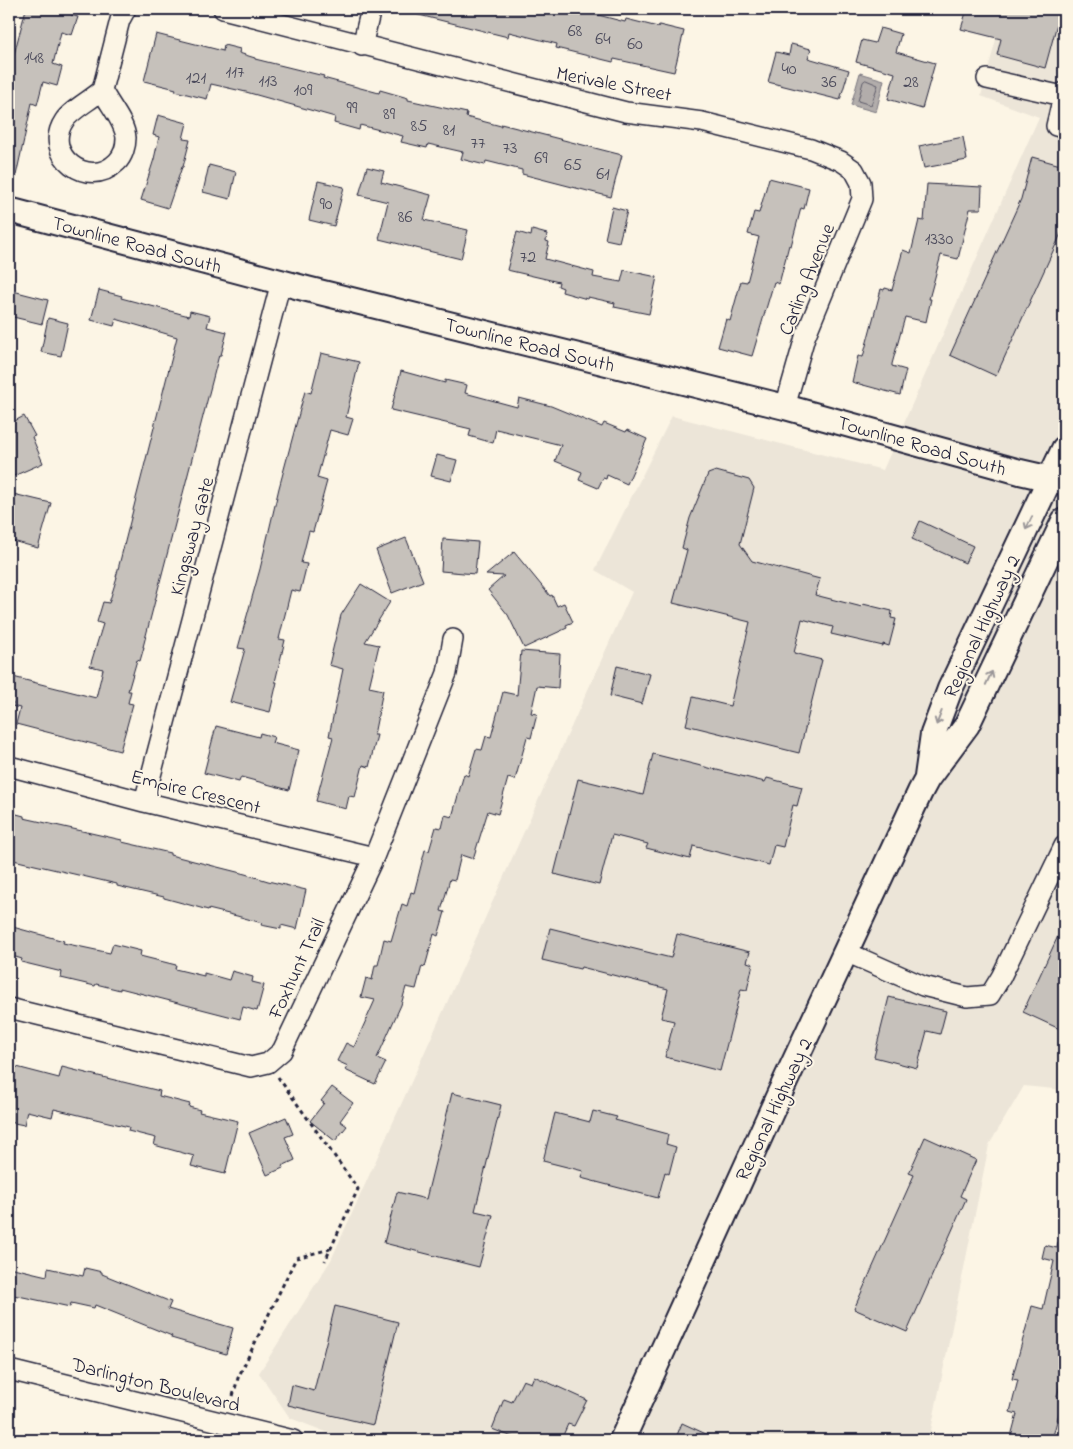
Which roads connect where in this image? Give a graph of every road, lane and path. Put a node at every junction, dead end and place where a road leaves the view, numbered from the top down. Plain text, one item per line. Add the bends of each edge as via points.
1 (126, 9) edge
2 (223, 9) edge
3 (371, 9) edge
4 (362, 46) junction
5 (987, 79) dead end
6 (102, 90) dead end
7 (1064, 94) edge
8 (1064, 128) edge
9 (854, 170) joint
10 (9, 210) edge
11 (281, 282) junction
12 (786, 407) junction
13 (1064, 449) edge
14 (1057, 480) edge
15 (1064, 521) edge
16 (453, 639) dead end
17 (9, 766) edge
18 (927, 779) junction
19 (144, 802) junction
20 (1064, 846) edge
21 (374, 857) junction
22 (846, 952) junction
23 (9, 1008) edge
24 (268, 1063) junction
25 (330, 1249) junction
26 (324, 1261) dead end
27 (9, 1370) edge
28 (233, 1396) dead end
29 (293, 1440) edge
30 (622, 1440) edge

1 - 6 street via 120,20
2 - 4 street, Merivale Street
3 - 4 street
4 - 9 street, Merivale Street via 626,112 702,122 812,149
5 - 7 street
7 - 8 street via 1056,126
9 - 12 street, Carling Avenue via 861,183 862,199 805,337
10 - 11 main road, Townline Road South
11 - 12 main road, Townline Road South
11 - 19 street, Kingsway Gate
12 - 14 main road, Townline Road South
13 - 14 main road, Regional Highway 2
14 -> 18 main road, Regional Highway 2 via 950,689 933,734
18 -> 15 main road, Regional Highway 2 via 967,726
16 - 21 street, Foxhunt Trail via 447,673
17 - 19 street, Empire Crescent
18 - 22 main road, Regional Highway 2
19 - 21 street, Empire Crescent
20 - 22 street via 1002,977 990,995 966,997 923,986
21 - 24 street, Foxhunt Trail via 282,1051
22 - 30 main road, Regional Highway 2
23 - 24 street via 251,1067
24 - 25 path via 358,1190
25 - 26 path
25 - 28 path via 296,1258 242,1369
27 - 29 street, Darlington Boulevard

